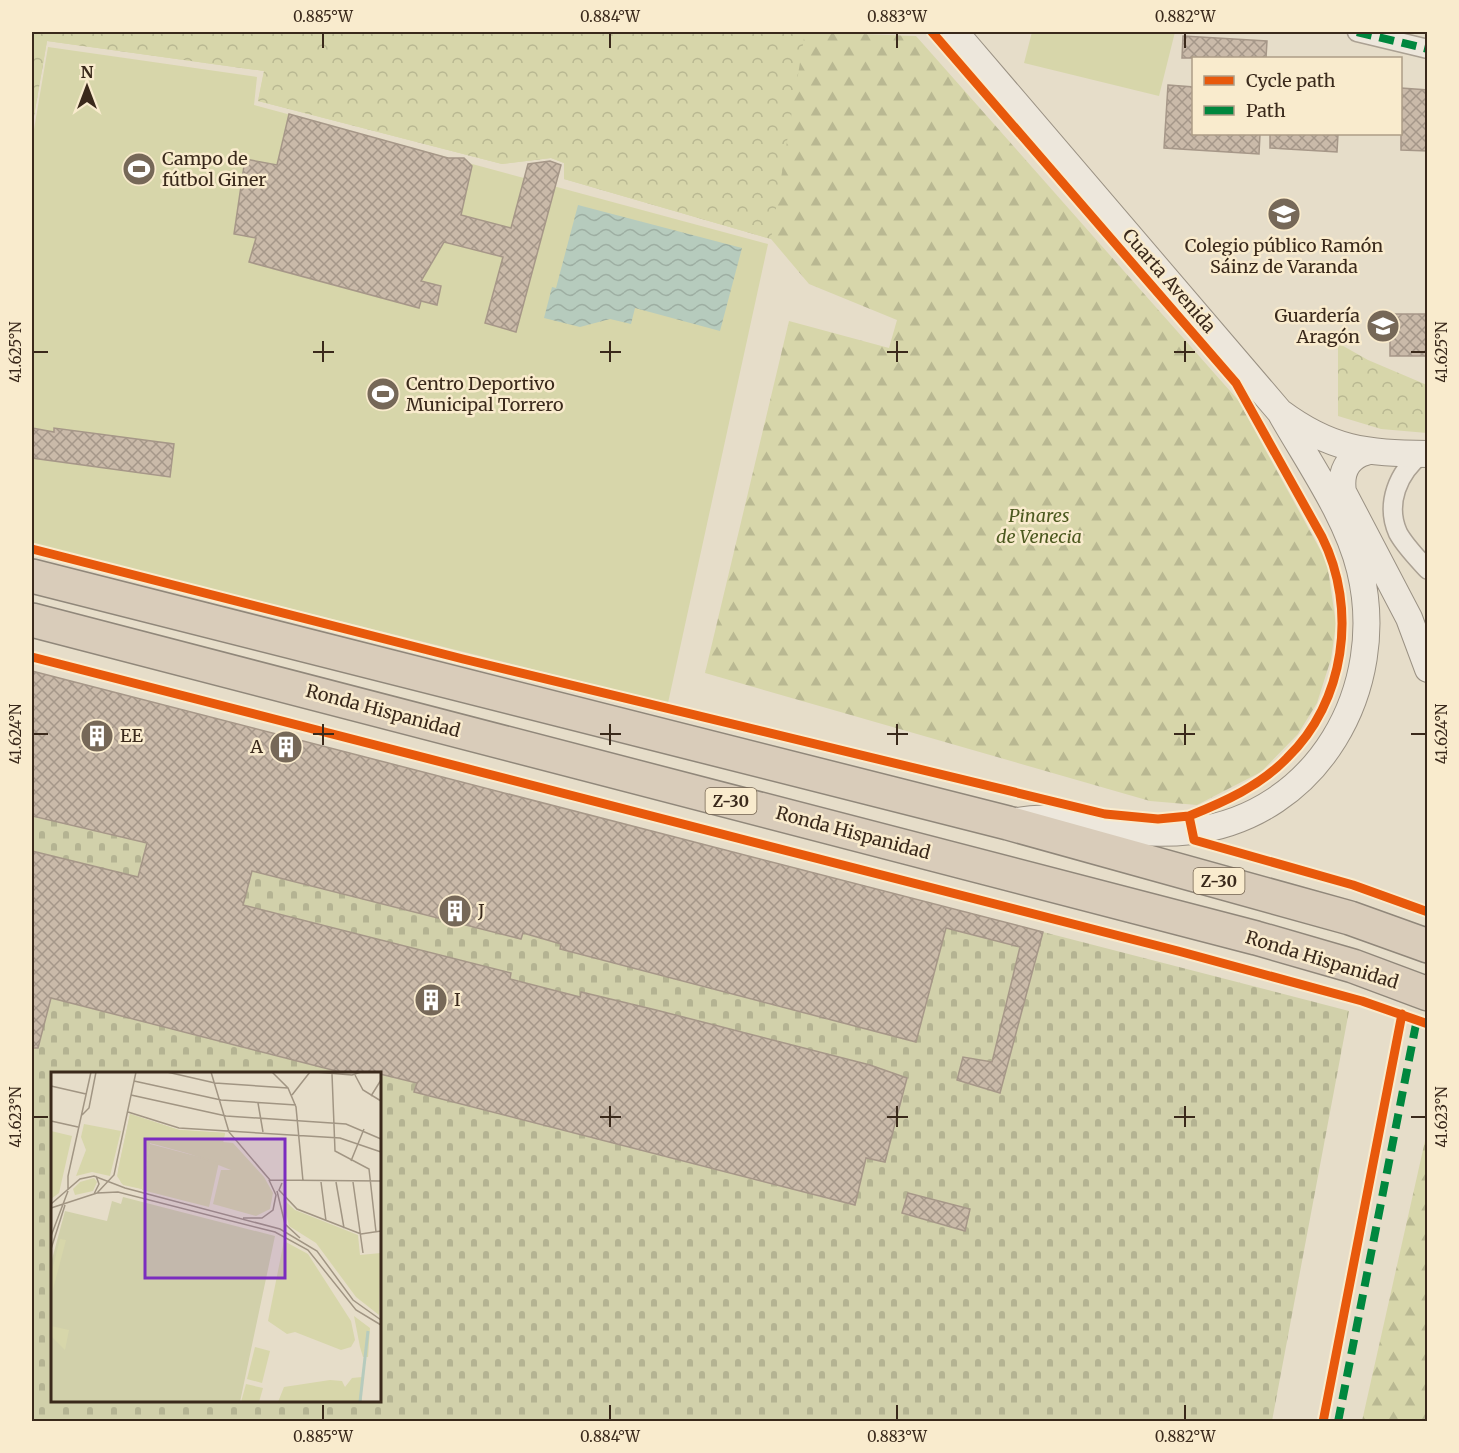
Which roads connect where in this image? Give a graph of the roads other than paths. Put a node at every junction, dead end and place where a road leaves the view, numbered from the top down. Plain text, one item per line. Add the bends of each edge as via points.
1 (955, 32) edge
2 (1357, 32) edge
3 (1428, 49) edge
4 (1280, 412) junction
5 (1366, 452) junction
6 (1425, 454) edge
7 (1428, 570) edge
8 (32, 576) edge
9 (32, 620) edge
10 (1428, 669) edge
11 (1008, 823) junction
12 (1428, 946) edge
13 (1428, 994) edge

1 - 4 street, Cuarta Avenida
2 - 3 street
4 - 5 street, Cuarta Avenida via 1325,439
4 - 11 street via 1344,526 1363,586 1367,630 1363,670 1352,706 1335,739 1314,765 1270,804 1215,827 1128,831 1046,817
5 - 6 street, Cuarta Avenida
5 - 10 street via 1348,463 1343,492 1409,618
6 - 7 street via 1402,474 1393,512 1398,533
8 - 11 highway, Z-30
9 - 13 highway, Ronda Hispanidad / Z-30 via 1256,938 1353,966
11 - 12 highway, Z-30 via 1350,918

